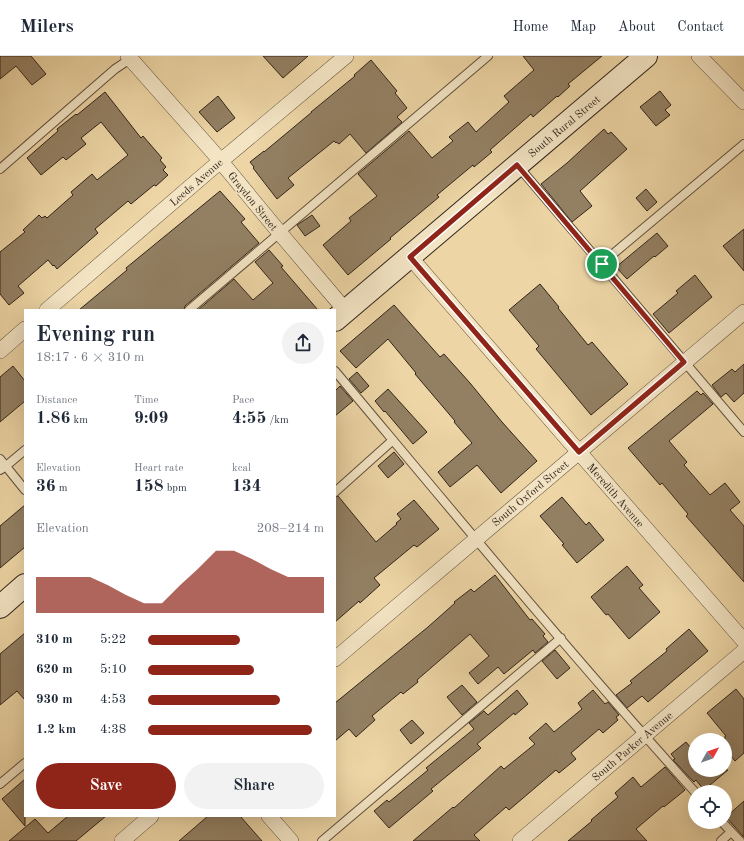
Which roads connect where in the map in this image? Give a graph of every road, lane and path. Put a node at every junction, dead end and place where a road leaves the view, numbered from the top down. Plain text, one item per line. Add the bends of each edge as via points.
1 (346, 56) edge
2 (488, 56) edge
3 (646, 56) edge
4 (699, 56) edge
5 (131, 57) edge
6 (744, 102) edge
7 (744, 144) edge
8 (220, 161) junction
9 (517, 165) junction
10 (0, 169) edge
11 (279, 232) junction
12 (410, 257) junction
13 (602, 264) junction
14 (49, 309) edge
15 (190, 309) edge
16 (744, 312) edge
17 (341, 315) edge
18 (24, 330) edge
19 (0, 351) edge
20 (684, 362) junction
21 (336, 372) edge
22 (744, 432) edge
23 (393, 440) junction
24 (24, 451) edge
25 (579, 452) junction
26 (0, 459) edge
27 (3, 468) edge
28 (24, 489) edge
29 (336, 491) edge
30 (476, 539) junction
31 (24, 586) edge
32 (0, 607) edge
33 (561, 638) junction
34 (744, 641) edge
35 (744, 651) edge
36 (336, 658) edge
37 (644, 736) junction
38 (24, 763) edge
39 (0, 784) edge
40 (689, 785) edge
41 (150, 817) edge
42 (270, 817) edge
43 (728, 829) edge
44 (731, 832) junction
45 (122, 841) edge
46 (291, 841) edge
47 (322, 841) edge
48 (520, 841) edge
49 (721, 841) edge
50 (740, 841) edge

1 - 8 street, Leeds Avenue
2 - 11 lane
3 - 9 main road, South Rural Street
4 - 6 street
5 - 8 street, Graydon Street
5 - 10 lane via 115,68
7 - 13 lane
8 - 11 street, Graydon Street
8 - 14 street, Leeds Avenue
9 - 12 main road, South Rural Street
9 - 13 lane
11 - 15 lane
11 - 17 street, Graydon Street
12 - 17 main road, South Rural Street
12 - 25 street, Meredith Avenue
13 - 20 lane
16 - 20 street, South Oxford Street
18 - 19 street
20 - 22 lane
20 - 25 street, South Oxford Street
21 - 23 lane
23 - 29 lane
23 - 30 lane
24 - 27 lane
25 - 30 street, South Oxford Street
25 - 34 street, Meredith Avenue
26 - 27 lane
27 - 28 lane
30 - 33 lane
30 - 36 street, South Oxford Street
31 - 32 main road
33 - 37 lane
33 - 47 lane
35 - 37 street, South Parker Avenue
37 - 40 lane
37 - 48 street, South Parker Avenue
38 - 39 lane
41 - 45 street
42 - 46 street
43 - 44 lane
44 - 49 lane
44 - 50 lane

